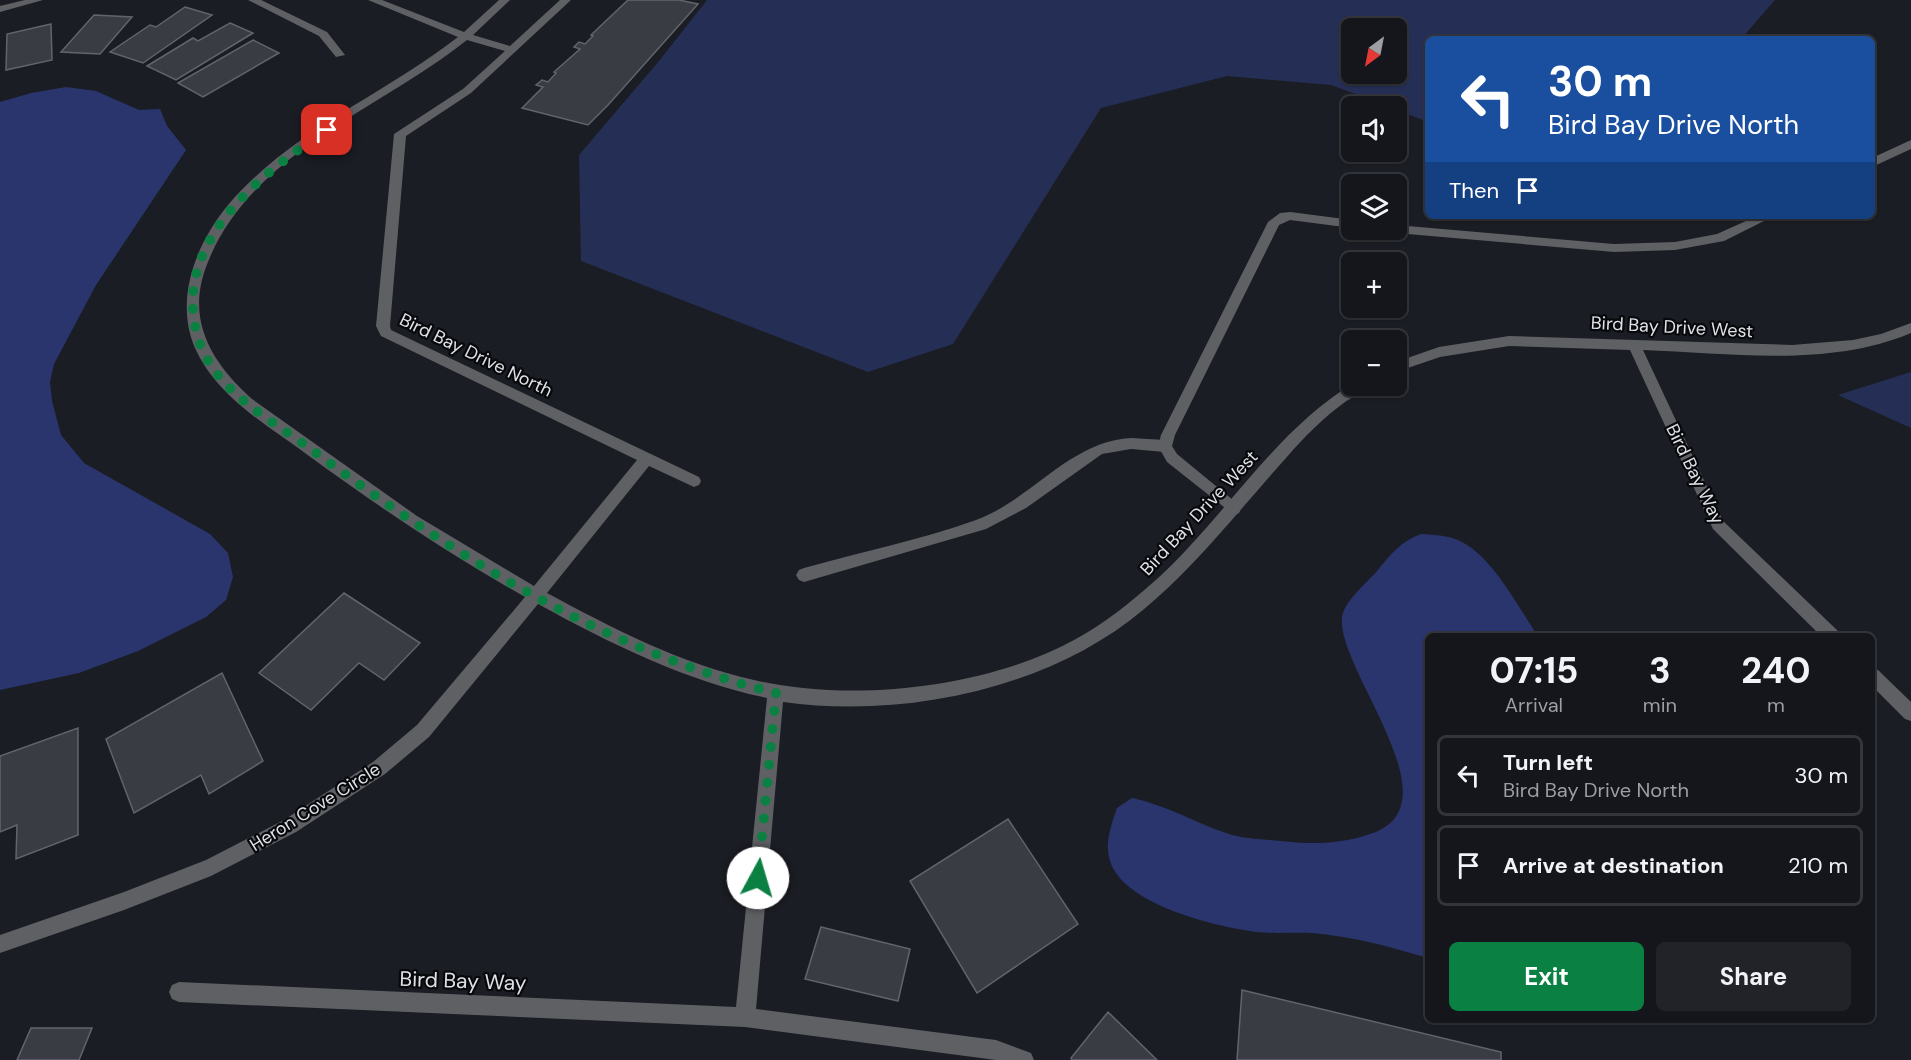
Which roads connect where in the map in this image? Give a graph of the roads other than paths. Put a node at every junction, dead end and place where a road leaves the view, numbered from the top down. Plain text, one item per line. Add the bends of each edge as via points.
1 (38, 0) edge
2 (253, 0) edge
3 (373, 0) edge
4 (505, 0) edge
5 (566, 0) edge
6 (0, 9) edge
7 (465, 36) junction
8 (511, 50) junction
9 (340, 56) dead end
10 (1911, 144) edge
11 (1875, 162) edge
12 (1761, 219) edge
13 (1341, 223) edge
14 (1407, 230) edge
15 (1911, 328) edge
16 (1634, 345) junction
17 (1407, 363) edge
18 (1345, 396) edge
19 (1165, 446) junction
20 (647, 458) junction
21 (694, 480) dead end
22 (1234, 509) junction
23 (804, 575) dead end
24 (536, 596) junction
25 (1829, 633) edge
26 (1875, 678) edge
27 (776, 693) junction
28 (1911, 713) edge
29 (0, 944) edge
30 (179, 992) dead end
31 (745, 1017) junction
32 (1024, 1060) edge

1 - 6 street
2 - 9 street via 323,34
3 - 7 street
4 - 7 street
5 - 8 street, Bird Bay Drive North
7 - 8 street
7 - 24 street via 287,157 249,188 217,228 201,262 194,286 195,325 212,366 241,398 406,519
8 - 20 street, Bird Bay Drive North via 467,91 400,134 383,326 386,333
10 - 11 street
12 - 14 street via 1720,238 1675,246 1614,248
13 - 19 street via 1290,216 1274,222
15 - 16 street, Bird Bay Drive West via 1873,341 1828,349
16 - 17 street, Bird Bay Drive West via 1509,341 1439,352
16 - 25 street, Bird Bay Way via 1718,525
18 - 22 street, Bird Bay Drive West via 1288,443
19 - 22 street via 1172,458
19 - 23 street via 1129,442 1109,445 1003,516
20 - 21 street, Bird Bay Drive North
20 - 24 street, Heron Cove Circle
22 - 27 street, Bird Bay Drive West via 1163,584 1134,607 1084,642 1025,670 878,698
24 - 27 street via 673,662
24 - 29 street, Heron Cove Circle via 423,731 379,768 290,826 180,880
26 - 28 street
27 - 31 street
30 - 31 street, Bird Bay Way
31 - 32 street, Bird Bay Way via 996,1050

